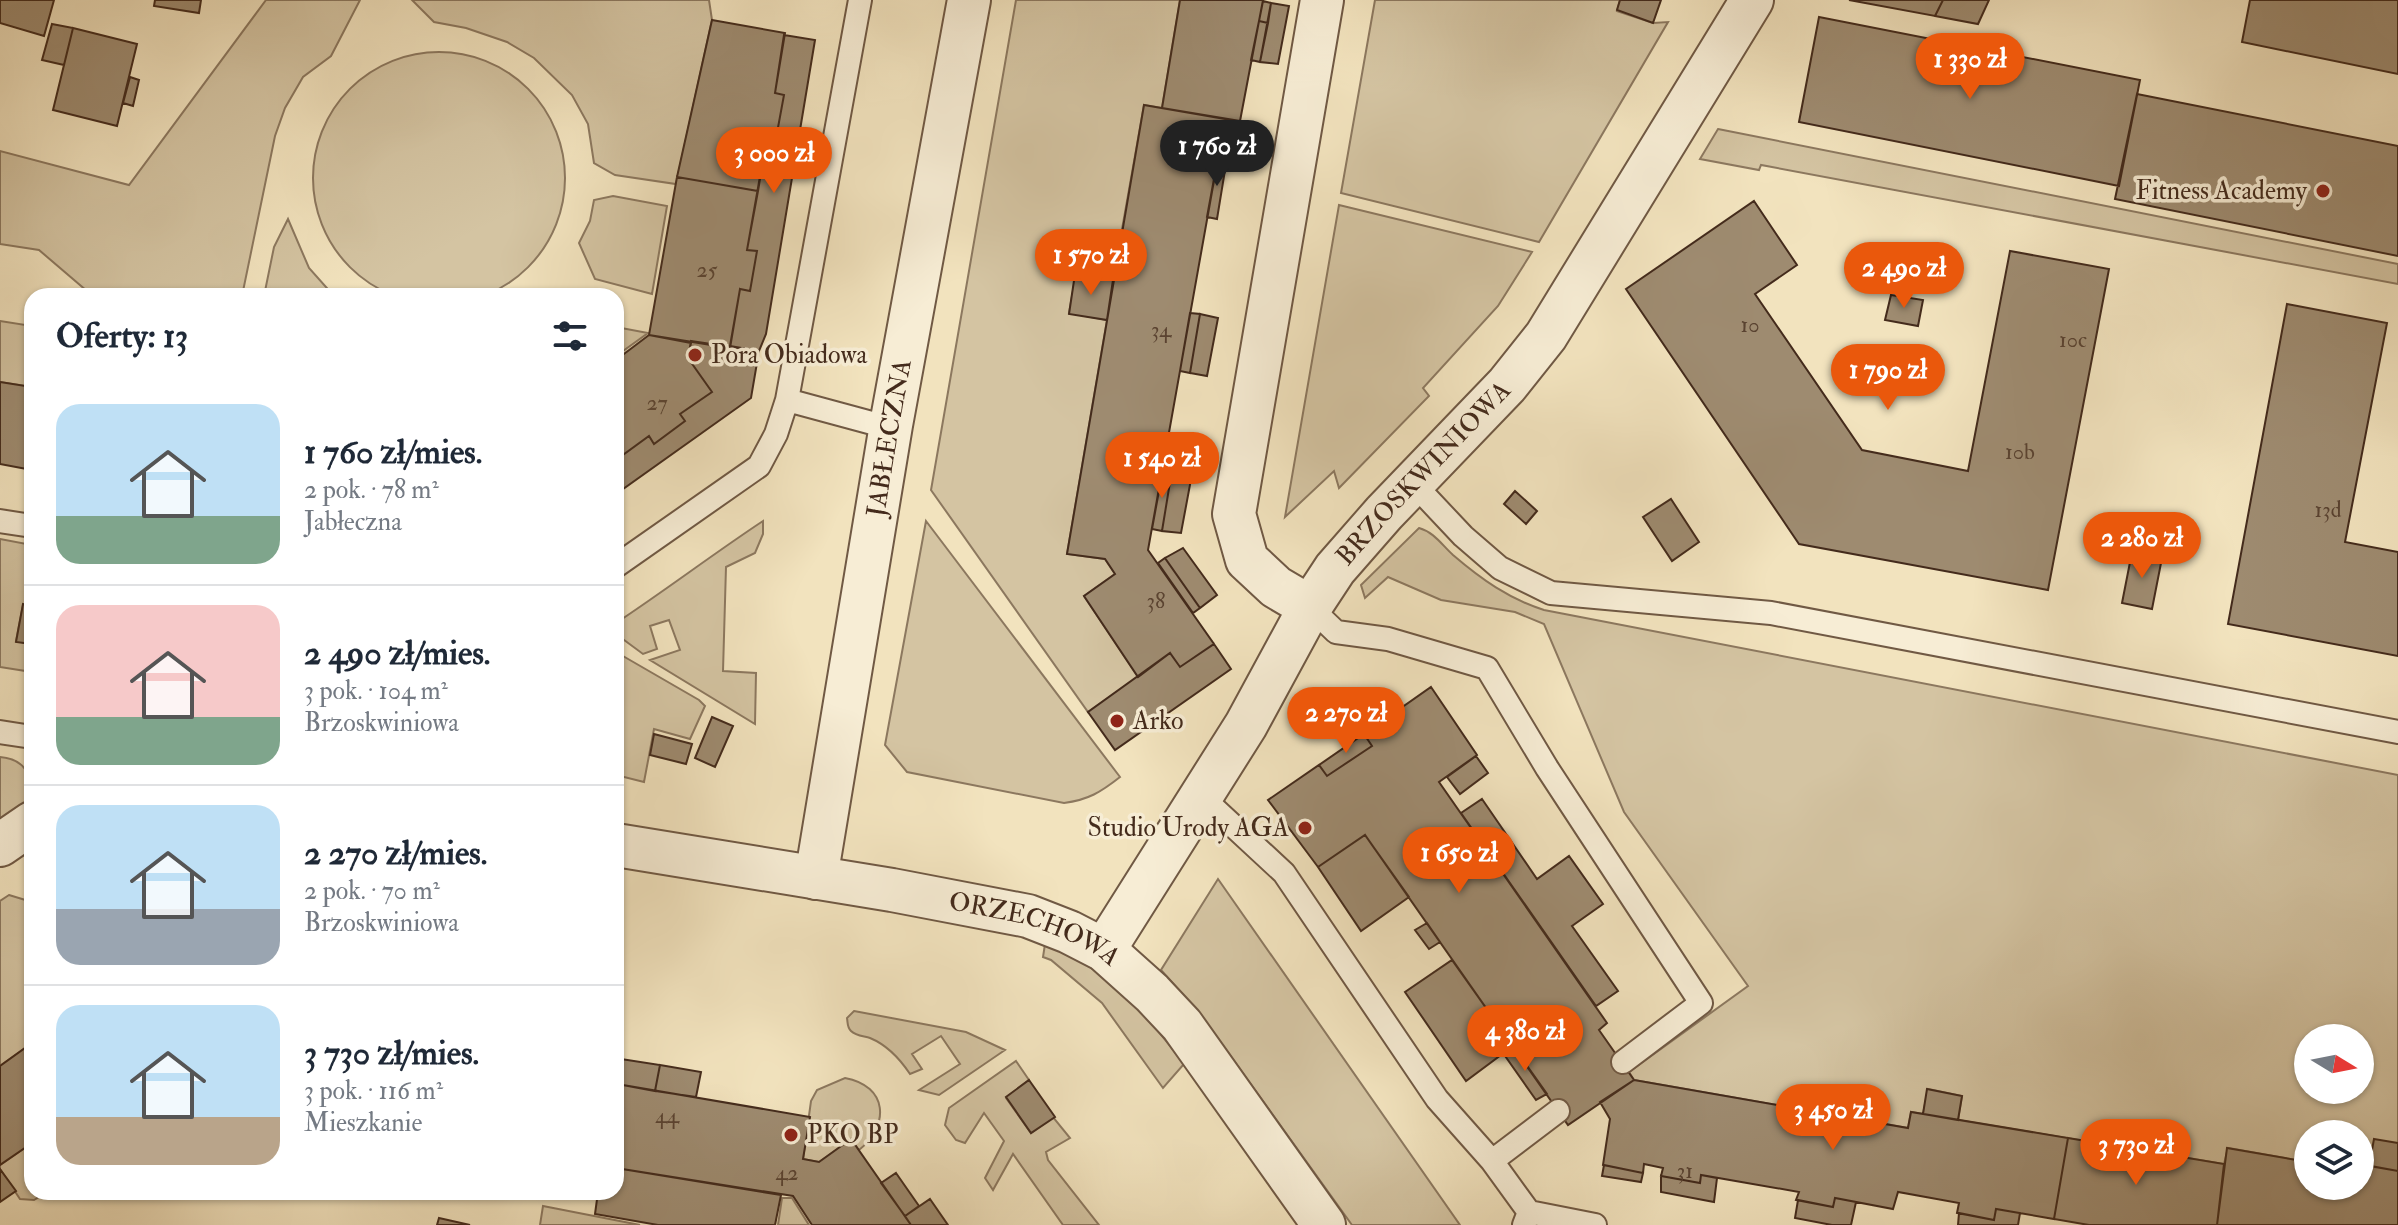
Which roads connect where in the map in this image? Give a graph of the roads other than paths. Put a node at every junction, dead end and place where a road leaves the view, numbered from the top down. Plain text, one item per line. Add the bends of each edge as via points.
1 (860, 0) edge
2 (969, 0) edge
3 (1322, 0) edge
4 (1752, 0) edge
5 (787, 400) junction
6 (891, 425) junction
7 (1414, 484) junction
8 (0, 521) edge
9 (24, 525) edge
10 (624, 560) edge
11 (1310, 607) junction
12 (0, 732) edge
13 (2398, 732) edge
14 (24, 736) edge
15 (1202, 797) junction
16 (24, 828) edge
17 (0, 845) edge
18 (624, 846) edge
19 (816, 878) junction
20 (1104, 950) junction
21 (1623, 1062) dead end
22 (1558, 1111) dead end
23 (1492, 1161) junction
24 (1526, 1219) edge
25 (1324, 1225) edge
26 (1595, 1225) edge

1 - 5 lane
2 - 6 street, JABŁECZNA
3 - 11 street via 1234,514 1247,560 1276,587
4 - 7 street, BRZOSKWINIOWA via 1546,336
5 - 6 lane
5 - 10 lane via 759,466
6 - 19 street, JABŁECZNA
7 - 11 street, BRZOSKWINIOWA via 1335,569
7 - 13 lane via 1500,568 1551,593 1771,613
8 - 9 lane
11 - 15 street, BRZOSKWINIOWA
11 - 21 lane via 1336,632 1388,639 1487,668 1701,1003
12 - 14 lane
15 - 20 street, BRZOSKWINIOWA
15 - 23 lane via 1284,873 1437,1099
16 - 17 street
18 - 19 street, ORZECHOWA
19 - 20 street, ORZECHOWA via 1028,916
20 - 25 street, ORZECHOWA via 1182,1025
22 - 23 lane
23 - 24 lane
24 - 26 lane

